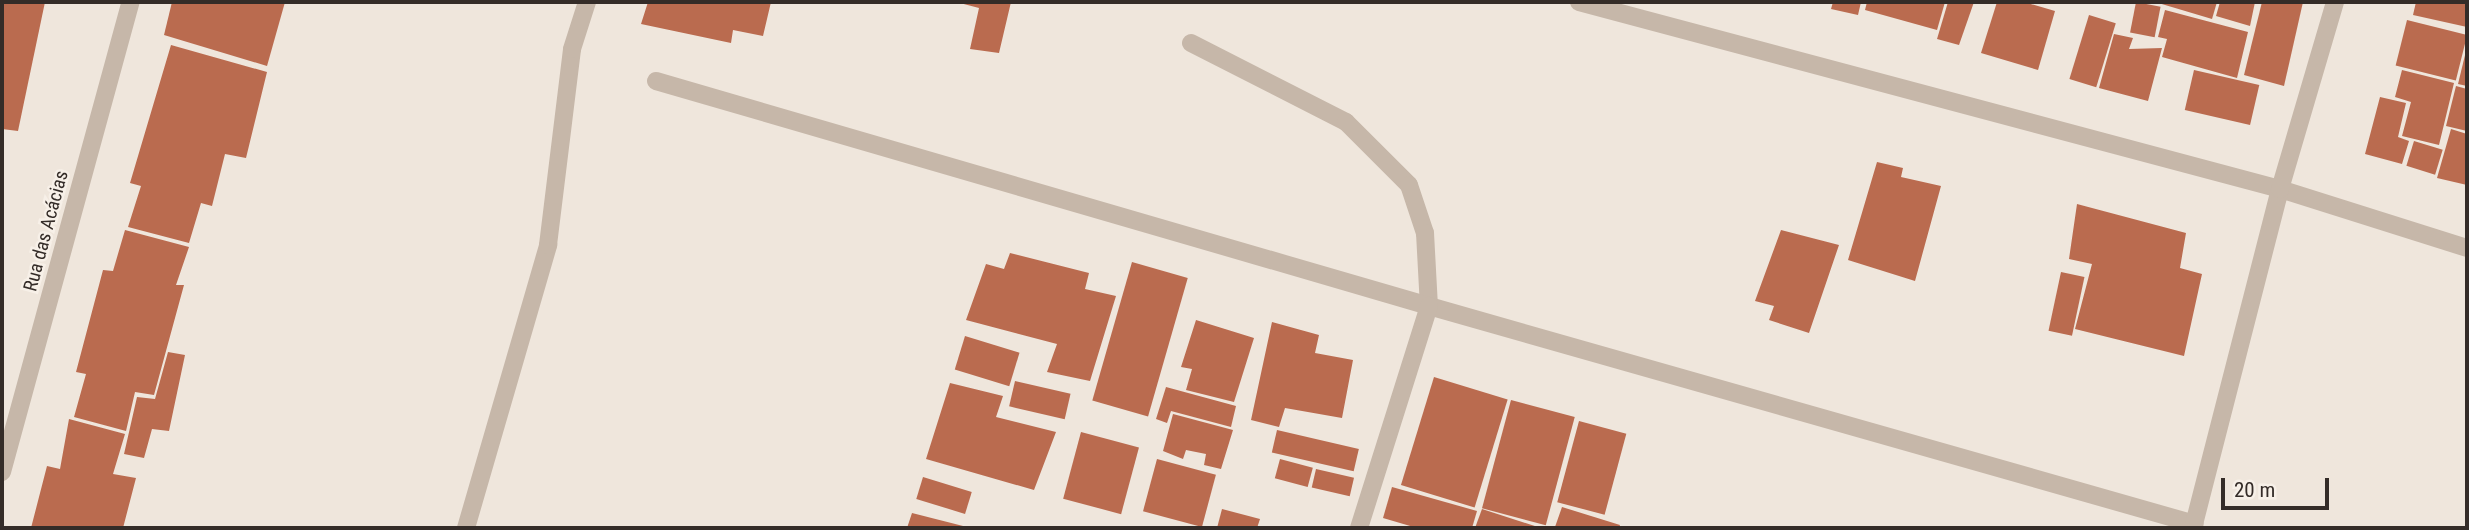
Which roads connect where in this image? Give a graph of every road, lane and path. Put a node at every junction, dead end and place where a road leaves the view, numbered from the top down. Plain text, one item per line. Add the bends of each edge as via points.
1 (131, 2) edge
2 (587, 2) edge
3 (1580, 2) edge
4 (2336, 2) edge
5 (1191, 43) dead end
6 (656, 81) dead end
7 (2280, 189) junction
8 (2467, 248) edge
9 (1429, 306) junction
10 (2, 472) edge
11 (2194, 526) edge
12 (466, 528) edge
13 (1359, 528) edge

1 - 10 street, Rua das Acácias
2 - 12 street via 572,49 548,244
3 - 7 street
4 - 7 street
5 - 9 street via 1346,122 1409,185 1425,233
6 - 9 street
7 - 8 street
7 - 11 street
9 - 11 street
9 - 13 street

